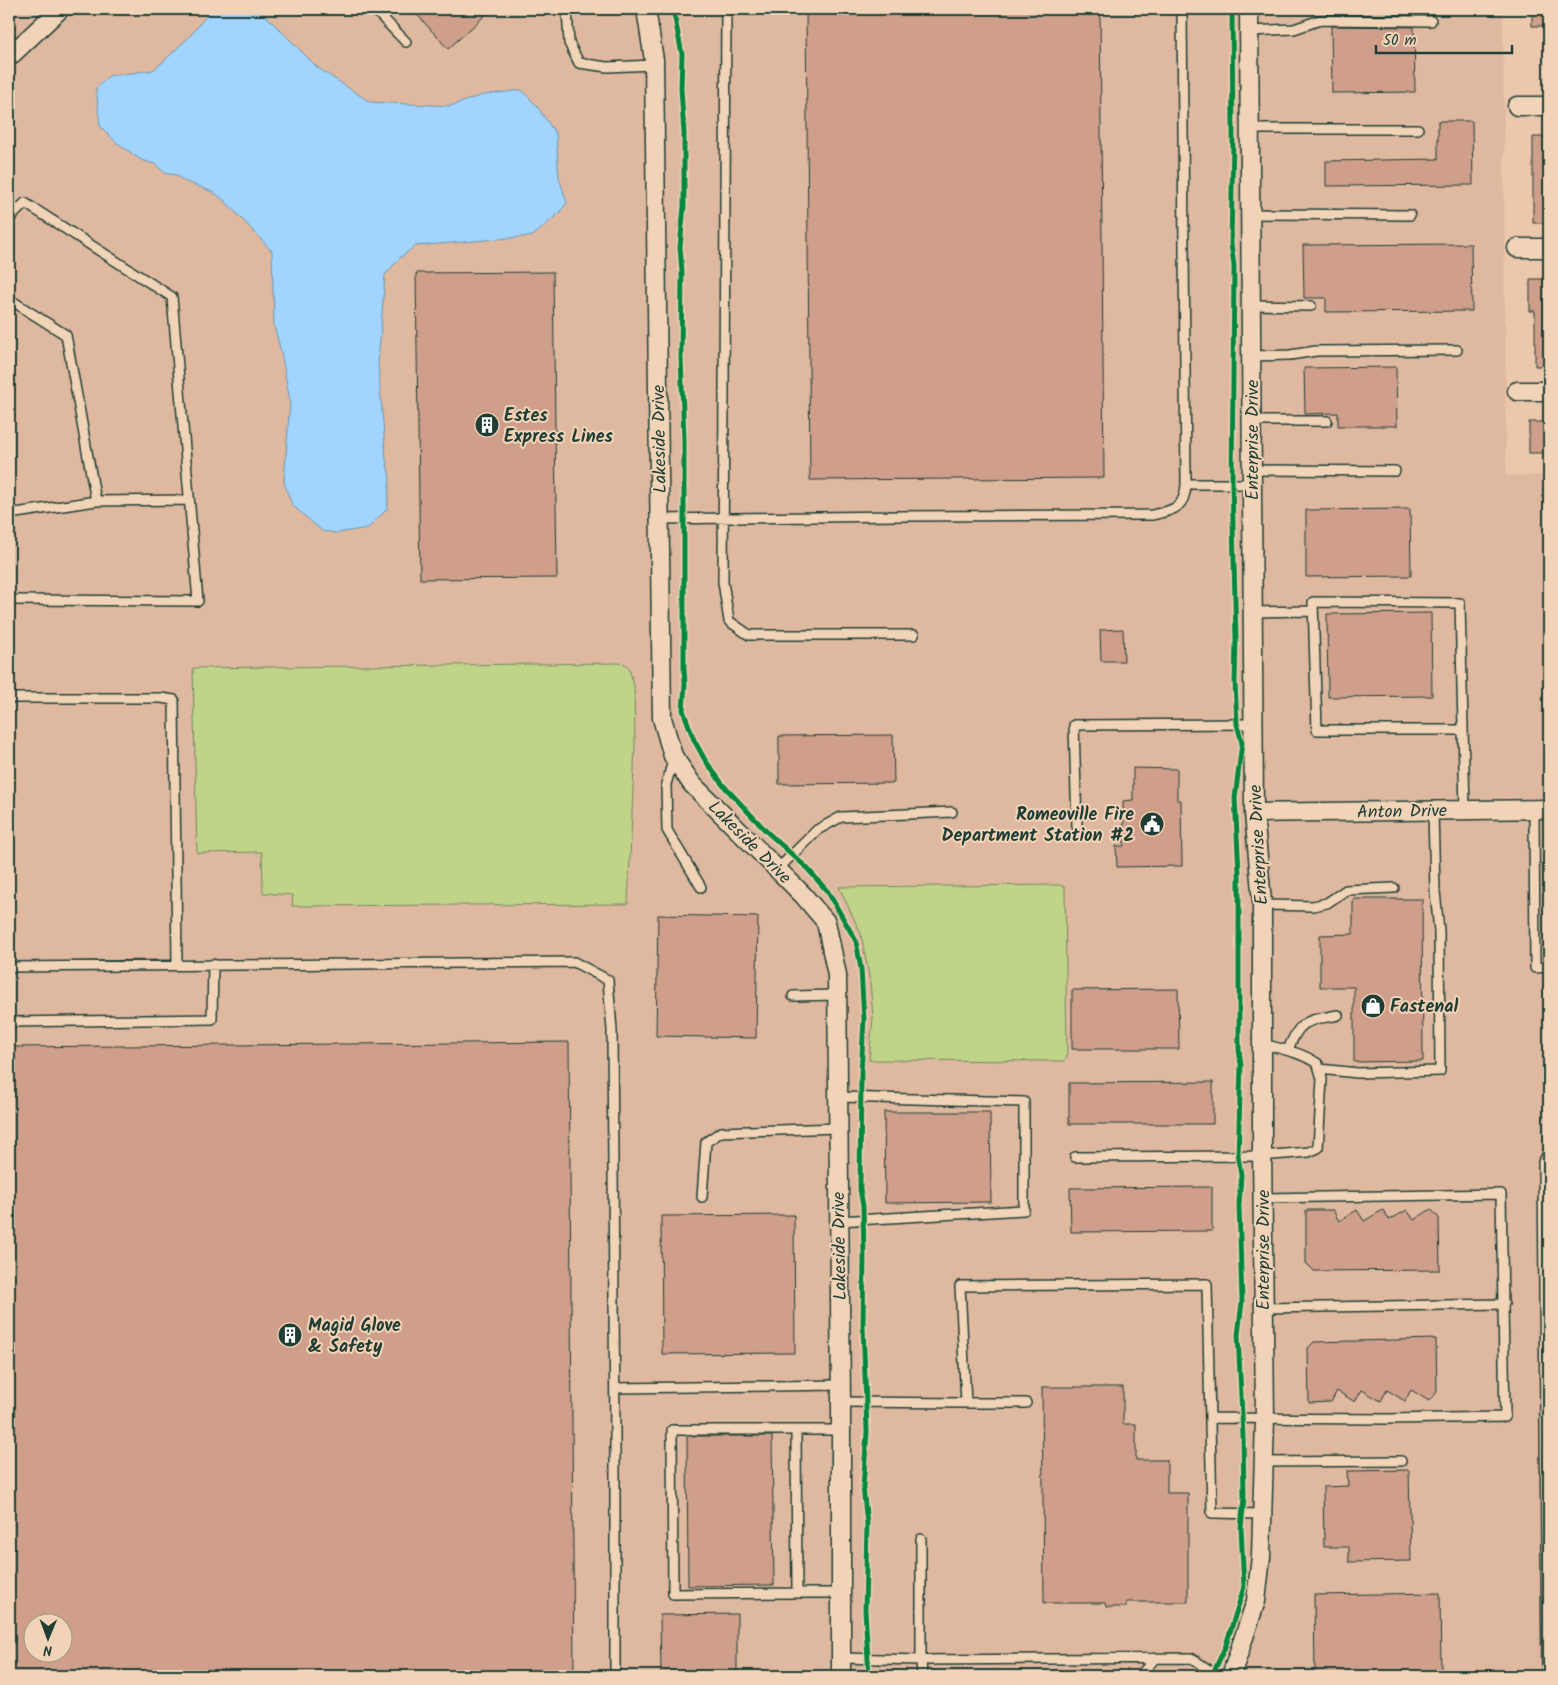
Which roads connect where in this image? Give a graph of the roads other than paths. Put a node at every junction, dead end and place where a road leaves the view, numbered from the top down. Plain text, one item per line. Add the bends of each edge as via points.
1 (60, 9) edge
2 (374, 9) edge
3 (567, 9) edge
4 (646, 9) edge
5 (726, 9) edge
6 (1182, 9) edge
7 (1250, 9) edge
8 (1431, 21) dead end
9 (1250, 31) junction
10 (406, 42) dead end
11 (9, 57) edge
12 (654, 65) junction
13 (1517, 106) dead end
14 (1549, 106) edge
15 (1250, 129) junction
16 (1418, 129) dead end
17 (1251, 214) junction
18 (1410, 215) dead end
19 (9, 219) edge
20 (1516, 248) dead end
21 (1549, 248) edge
22 (9, 299) edge
23 (1252, 305) junction
24 (1311, 306) dead end
25 (1457, 350) dead end
26 (1252, 356) junction
27 (1517, 391) dead end
28 (1549, 391) edge
29 (1252, 421) junction
30 (1327, 421) dead end
31 (1395, 471) dead end
32 (1253, 477) junction
33 (1186, 484) junction
34 (189, 500) junction
35 (96, 501) junction
36 (9, 514) edge
37 (723, 518) junction
38 (660, 519) junction
39 (9, 600) edge
40 (1312, 611) junction
41 (1253, 612) junction
42 (914, 635) dead end
43 (9, 698) edge
44 (1254, 724) junction
45 (1463, 730) junction
46 (674, 757) junction
47 (1542, 809) edge
48 (1465, 810) junction
49 (1433, 811) junction
50 (952, 812) dead end
51 (1254, 813) junction
52 (1077, 826) dead end
53 (778, 869) junction
54 (701, 887) dead end
55 (1394, 888) dead end
56 (1262, 905) junction
57 (177, 964) junction
58 (213, 964) junction
59 (9, 967) edge
60 (1549, 968) edge
61 (837, 995) junction
62 (793, 996) dead end
63 (1338, 1015) dead end
64 (9, 1022) edge
65 (1262, 1044) junction
66 (1288, 1050) junction
67 (1319, 1069) junction
68 (838, 1097) junction
69 (839, 1128) junction
70 (1549, 1152) edge
71 (1262, 1156) junction
72 (1076, 1157) dead end
73 (702, 1197) dead end
74 (1262, 1198) junction
75 (839, 1220) junction
76 (1504, 1304) junction
77 (1263, 1308) junction
78 (615, 1388) junction
79 (841, 1393) junction
80 (966, 1403) junction
81 (1026, 1403) dead end
82 (1210, 1418) junction
83 (1265, 1419) junction
84 (796, 1430) junction
85 (841, 1430) junction
86 (1401, 1461) dead end
87 (1264, 1462) junction
88 (1262, 1514) junction
89 (921, 1539) dead end
90 (797, 1593) junction
91 (841, 1593) junction
92 (841, 1658) junction
93 (1155, 1658) junction
94 (922, 1660) junction
95 (615, 1676) edge
96 (841, 1676) edge
97 (922, 1676) edge
98 (1140, 1676) edge
99 (1218, 1676) edge
100 (1231, 1676) edge
101 (1548, 1676) edge

1 - 11 street
2 - 10 lane
3 - 12 lane via 569,43 579,63 607,68
4 - 12 street, Lakeside Drive
5 - 37 lane
6 - 33 lane
7 - 9 street, Enterprise Drive
8 - 9 lane via 1320,20 1294,29
9 - 15 street, Enterprise Drive
12 - 38 street, Lakeside Drive
13 - 14 street
15 - 16 lane
15 - 17 street, Enterprise Drive
17 - 18 lane
17 - 23 street, Enterprise Drive
19 - 34 lane via 25,203 172,297
20 - 21 street
22 - 35 lane via 66,335
23 - 24 lane
23 - 26 street, Enterprise Drive
25 - 26 lane via 1316,351
26 - 29 street, Enterprise Drive
27 - 28 street
29 - 30 lane
29 - 32 street, Enterprise Drive
31 - 32 lane
32 - 33 lane
32 - 41 street, Enterprise Drive
33 - 37 lane via 1185,496 1174,510 1152,515
34 - 35 lane
34 - 39 lane via 198,601
35 - 36 lane
37 - 38 lane
37 - 42 lane via 723,582 729,621 749,635
38 - 46 street, Lakeside Drive via 662,718
40 - 41 lane
40 - 45 lane via 1317,730
40 - 45 lane via 1312,602 1460,604
41 - 44 street, Enterprise Drive
43 - 57 lane via 174,700
44 - 51 street, Enterprise Drive
44 - 52 lane via 1074,725
45 - 48 lane
46 - 53 street, Lakeside Drive via 692,784
46 - 54 lane via 666,784 667,830
47 - 48 street, Anton Drive
47 - 60 lane via 1535,968
48 - 49 street, Anton Drive
49 - 51 street, Anton Drive
49 - 67 lane via 1439,931 1440,1071 1358,1073
50 - 53 lane via 841,817 817,830
51 - 56 street, Enterprise Drive
53 - 61 street, Lakeside Drive via 826,922 837,975
55 - 56 lane via 1346,890 1326,903 1313,906
56 - 65 street, Enterprise Drive
57 - 58 lane
57 - 59 lane
58 - 64 lane via 212,1019
58 - 78 lane via 574,962 608,980 612,1030
61 - 62 lane
61 - 68 street, Lakeside Drive
63 - 66 lane via 1303,1024 1294,1033
65 - 66 lane
65 - 71 street, Enterprise Drive
66 - 67 lane via 1307,1056 1318,1064
67 - 71 lane via 1322,1080 1318,1148 1309,1152
68 - 69 street, Lakeside Drive
68 - 75 lane via 1024,1102 1024,1210
69 - 73 lane via 721,1132 706,1142
69 - 75 street, Lakeside Drive
70 - 101 lane via 1543,1162
71 - 72 lane
71 - 74 street, Enterprise Drive
74 - 76 lane via 1501,1194
74 - 77 street, Enterprise Drive
75 - 79 street, Lakeside Drive
76 - 77 lane
76 - 83 lane via 1505,1417
77 - 83 street, Enterprise Drive
78 - 79 lane
78 - 95 lane
79 - 80 lane
79 - 85 street, Lakeside Drive
80 - 81 lane
80 - 82 lane via 960,1286 1207,1284
82 - 83 lane
82 - 88 lane via 1212,1513
83 - 87 street, Enterprise Drive
84 - 85 lane
84 - 90 lane
84 - 90 lane via 672,1430 672,1439 673,1594
85 - 91 street, Lakeside Drive
86 - 87 lane
87 - 88 street, Enterprise Drive
88 - 100 street, Enterprise Drive via 1256,1601
89 - 94 lane
90 - 91 lane
91 - 92 street, Lakeside Drive
92 - 94 lane
92 - 96 street, Lakeside Drive
93 - 94 lane
93 - 98 lane
93 - 99 lane via 1191,1658
94 - 97 lane

